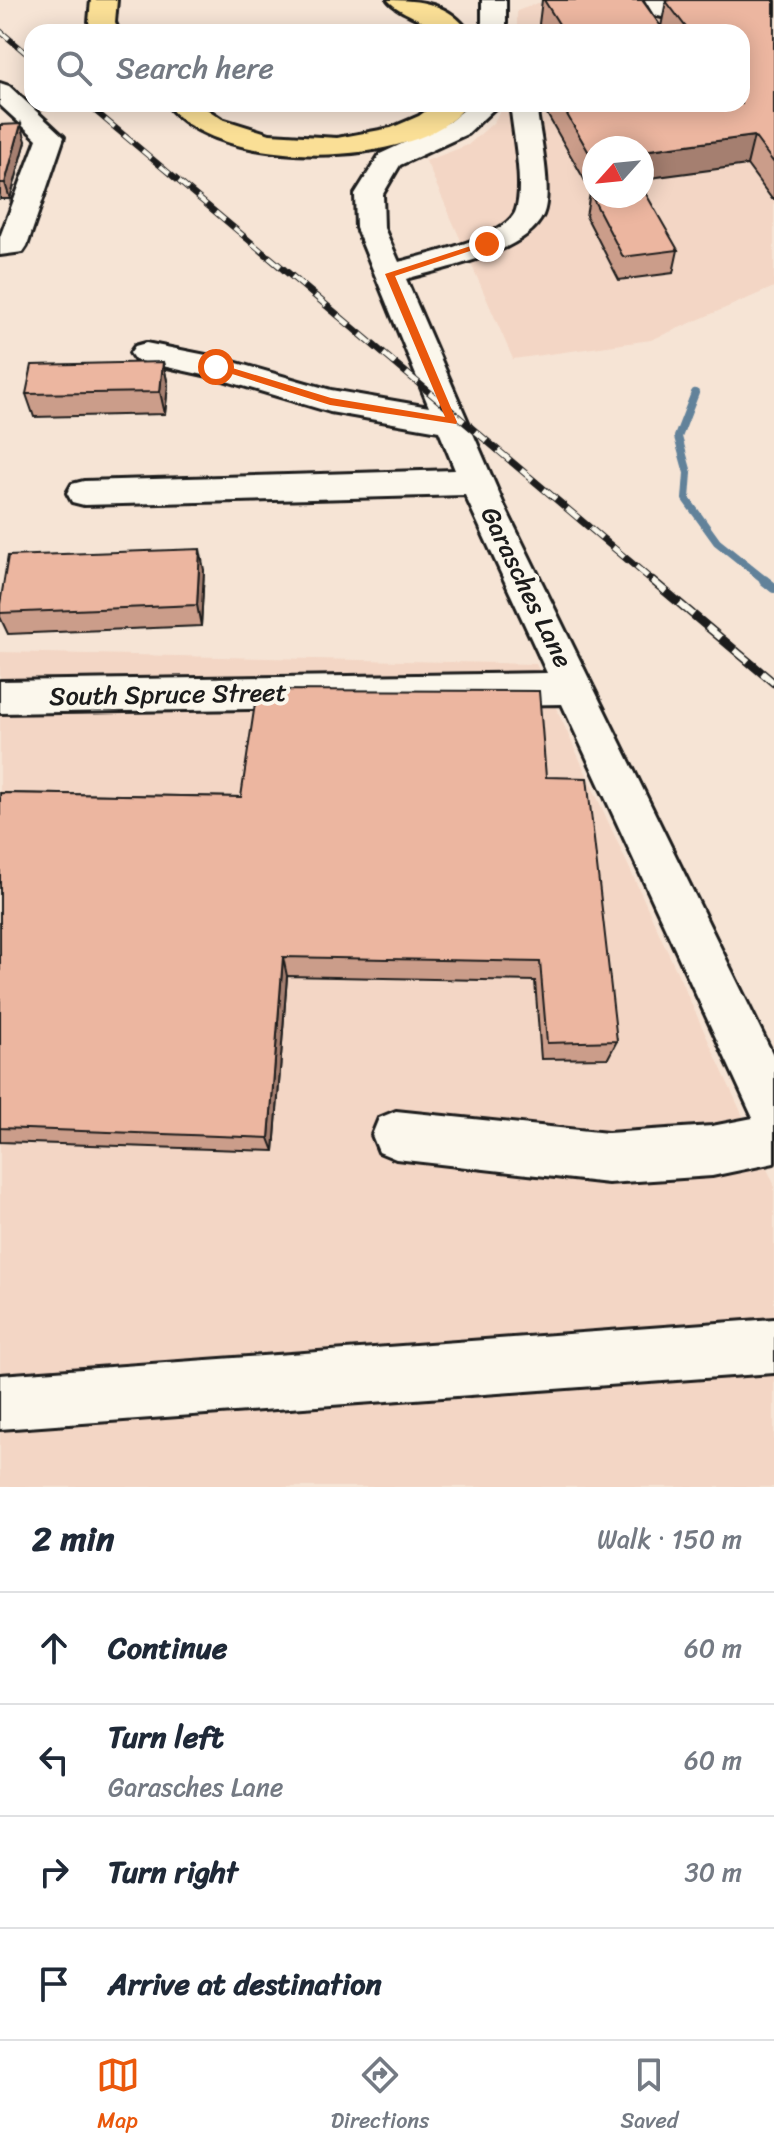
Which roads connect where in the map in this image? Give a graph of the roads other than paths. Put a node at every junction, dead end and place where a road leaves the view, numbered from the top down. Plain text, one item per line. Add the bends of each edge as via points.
1 (104, 0) edge
2 (401, 0) edge
3 (494, 0) edge
4 (657, 0) edge
5 (774, 8) edge
6 (103, 24) edge
7 (447, 24) edge
8 (494, 24) edge
9 (0, 91) edge
10 (192, 112) edge
11 (444, 112) edge
12 (477, 112) edge
13 (524, 112) edge
14 (7, 246) edge
15 (390, 274) junction
16 (146, 353) dead end
17 (452, 422) junction
18 (478, 482) junction
19 (84, 493) dead end
20 (576, 688) junction
21 (0, 697) edge
22 (774, 1109) edge
23 (396, 1135) dead end
24 (774, 1139) edge
25 (774, 1346) edge
26 (0, 1402) edge

1 - 6 main road
2 - 7 main road
3 - 8 street
4 - 5 street via 662,10
9 - 14 street via 51,137
10 - 11 main road via 233,134 328,147 390,137
12 - 15 street, Garasches Lane via 458,128 390,160 369,194 370,228
13 - 15 street via 530,214 517,231
15 - 17 street, Garasches Lane
16 - 17 street via 216,367 330,401
17 - 18 street, Garasches Lane
18 - 19 street
18 - 20 street, Garasches Lane
20 - 21 street, South Spruce Street
20 - 22 street, Garasches Lane
23 - 24 street via 608,1158 712,1151
25 - 26 street

